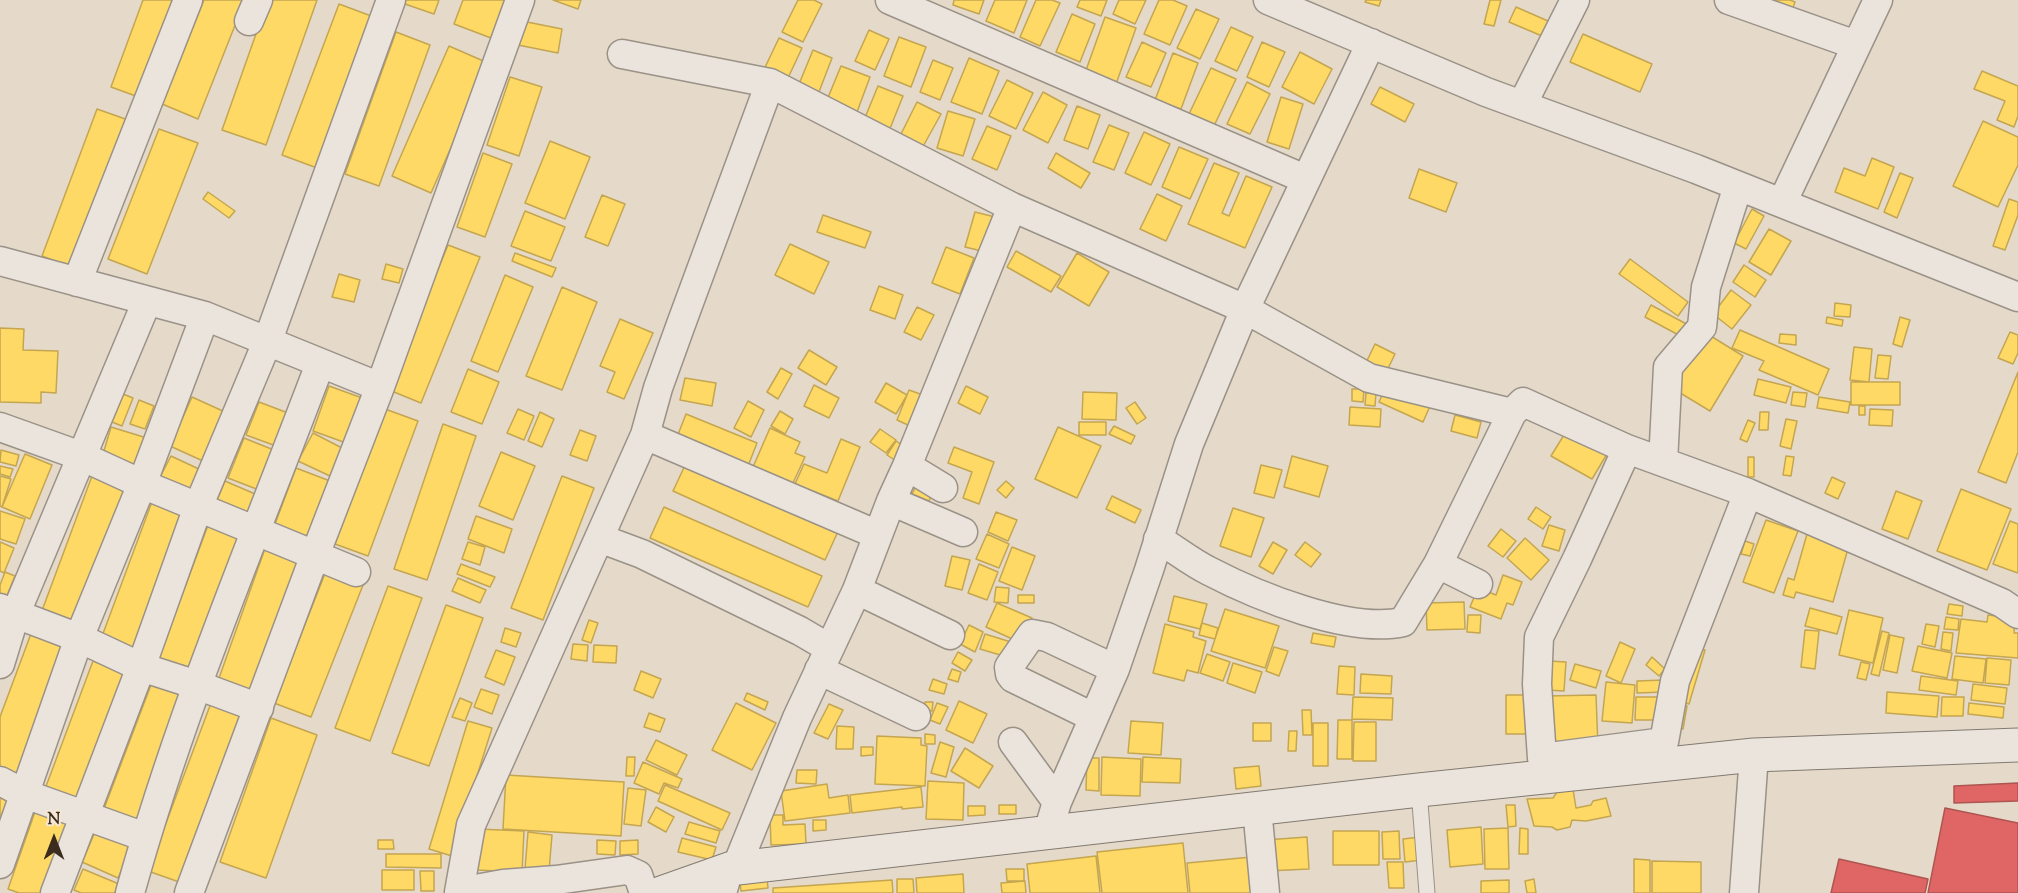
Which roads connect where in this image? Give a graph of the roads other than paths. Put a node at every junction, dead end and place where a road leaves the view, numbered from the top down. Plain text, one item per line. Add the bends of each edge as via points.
1 (188, 0) edge
2 (391, 0) edge
3 (519, 0) edge
4 (890, 0) edge
5 (1268, 0) edge
6 (1575, 0) edge
7 (1729, 0) edge
8 (1878, 0) edge
9 (1371, 43) junction
10 (1857, 45) junction
11 (622, 54) dead end
12 (770, 83) junction
13 (1522, 105) junction
14 (1305, 179) junction
15 (1738, 186) junction
16 (1782, 203) junction
17 (1012, 207) junction
18 (0, 261) edge
19 (77, 282) junction
20 (2018, 297) edge
21 (147, 301) junction
22 (1245, 309) junction
23 (206, 316) junction
24 (268, 340) junction
25 (320, 364) junction
26 (380, 387) junction
27 (1512, 413) junction
28 (0, 427) edge
29 (645, 435) junction
30 (1627, 448) junction
31 (81, 456) junction
32 (1663, 462) junction
33 (907, 466) junction
34 (142, 484) junction
35 (943, 488) dead end
36 (1748, 493) junction
37 (891, 501) junction
38 (198, 507) junction
39 (257, 532) junction
40 (963, 532) dead end
41 (878, 535) junction
42 (599, 538) junction
43 (1158, 539) junction
44 (315, 555) junction
45 (1437, 564) junction
46 (356, 572) dead end
47 (1478, 584) dead end
48 (857, 591) junction
49 (8, 611) edge
50 (2018, 614) edge
51 (950, 635) dead end
52 (79, 638) junction
53 (824, 659) junction
54 (0, 664) edge
55 (141, 667) junction
56 (1115, 669) junction
57 (197, 685) junction
58 (259, 708) junction
59 (916, 716) dead end
60 (1093, 717) junction
61 (1013, 742) dead end
62 (2018, 745) edge
63 (1754, 755) junction
64 (0, 781) edge
65 (1419, 790) junction
66 (26, 794) junction
67 (1257, 808) junction
68 (84, 816) junction
69 (1052, 817) junction
70 (145, 837) junction
71 (0, 864) edge
72 (729, 876) edge
73 (55, 893) edge
74 (130, 893) edge
75 (189, 893) edge
76 (644, 893) edge
77 (661, 893) edge
78 (1265, 893) edge
79 (1427, 893) edge
80 (1744, 893) edge

1 - 19 street
2 - 24 street
3 - 26 street
4 - 14 street
5 - 9 street
6 - 13 street
7 - 10 street
8 - 10 street
9 - 13 street
9 - 14 street
10 - 16 street
11 - 12 street
12 - 17 street
12 - 29 street via 658,388
13 - 15 street
14 - 22 street
15 - 16 street
15 - 32 street via 1706,287 1702,327 1668,367
16 - 20 street
17 - 22 street
17 - 33 street
18 - 19 street
19 - 21 street
21 - 23 street
21 - 31 street
22 - 27 street via 1369,378
22 - 43 street via 1190,444
23 - 24 street
23 - 34 street
24 - 25 street
24 - 38 street
25 - 26 street
25 - 39 street
26 - 44 street
27 - 30 street via 1522,402
27 - 45 street
28 - 31 street
29 - 41 street
29 - 42 street
30 - 32 street
30 - 36 street via 1539,637 1537,684 1542,758 1664,742 1675,681
31 - 34 street
31 - 49 street
32 - 36 street
33 - 35 street
33 - 37 street
34 - 38 street
34 - 52 street
36 - 50 street via 2002,603
37 - 40 street
37 - 41 street
38 - 39 street
38 - 55 street
39 - 44 street
39 - 57 street
41 - 48 street
42 - 53 street via 642,554 800,631
42 - 76 street via 471,825 459,892 627,870 638,875
43 - 45 street via 1207,570 1261,595 1328,617 1361,623 1403,622
43 - 56 street
44 - 46 street
44 - 58 street
45 - 47 street
48 - 51 street
48 - 53 street
49 - 52 street
49 - 54 street
52 - 55 street
52 - 66 street
53 - 59 street
53 - 72 street
55 - 57 street
55 - 68 street
56 - 60 street
56 - 60 street via 1047,637 1032,634 1009,667 1013,678
57 - 58 street
57 - 70 street
58 - 75 street
60 - 69 street
61 - 69 street
62 - 63 street
63 - 65 street
63 - 80 street
64 - 66 street
65 - 67 street
65 - 79 lane
66 - 68 street
66 - 71 street
67 - 69 street
67 - 78 street
68 - 70 street
68 - 73 street
69 - 72 street
70 - 74 street
72 - 77 street

